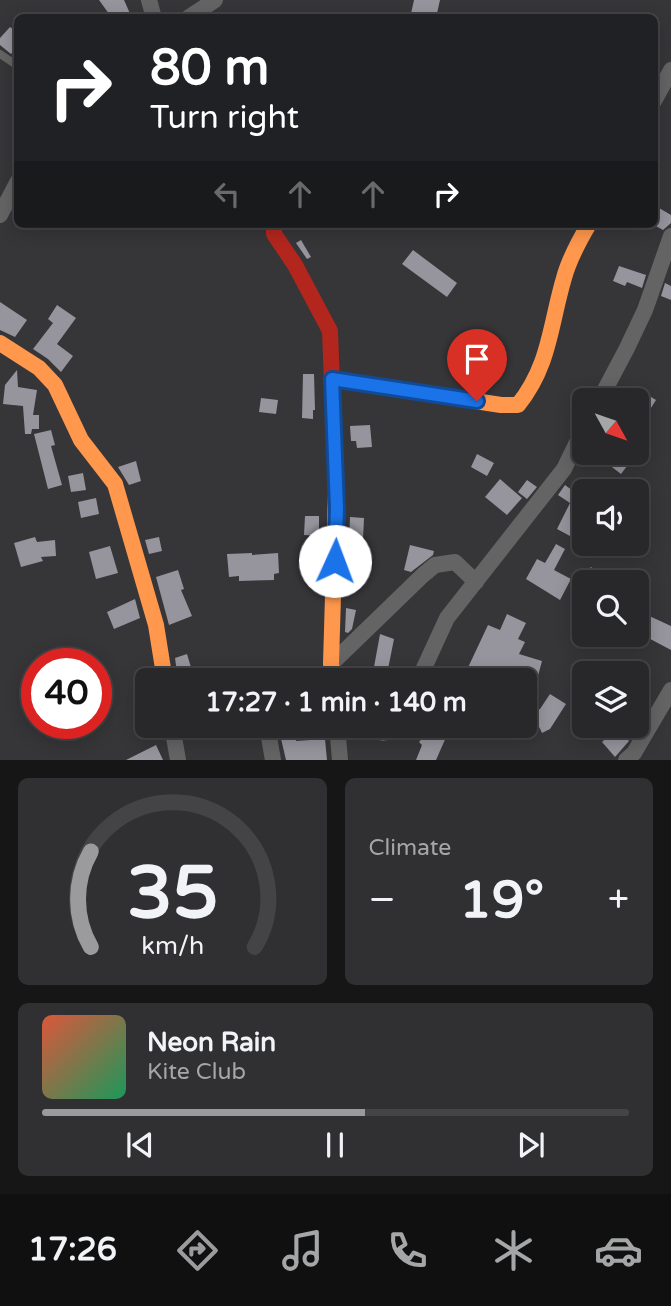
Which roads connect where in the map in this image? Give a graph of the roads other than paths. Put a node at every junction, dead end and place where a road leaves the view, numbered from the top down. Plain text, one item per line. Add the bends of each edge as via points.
1 (215, 0) edge
2 (194, 14) edge
3 (671, 70) edge
4 (658, 94) edge
5 (14, 189) edge
6 (0, 215) edge
7 (274, 228) edge
8 (587, 228) edge
9 (671, 236) edge
10 (0, 343) edge
11 (332, 379) junction
12 (606, 388) edge
13 (572, 452) edge
14 (476, 582) junction
15 (163, 668) edge
16 (332, 668) edge
17 (336, 668) edge
18 (424, 668) edge
19 (671, 690) edge
20 (174, 738) edge
21 (269, 738) edge
22 (338, 738) edge
23 (178, 760) edge
24 (273, 760) edge
25 (340, 760) edge
26 (626, 760) edge

1 - 2 street
3 - 4 street
5 - 6 street
7 - 11 street via 330,331
8 - 11 street via 563,280 542,370 518,405
9 - 12 street via 645,310
10 - 15 street via 55,385 81,439 115,484 156,625
11 - 16 street via 337,509
13 - 14 street
14 - 17 street via 455,562 435,565
14 - 18 street via 447,618
19 - 26 street
20 - 23 street
21 - 24 street
22 - 25 street

